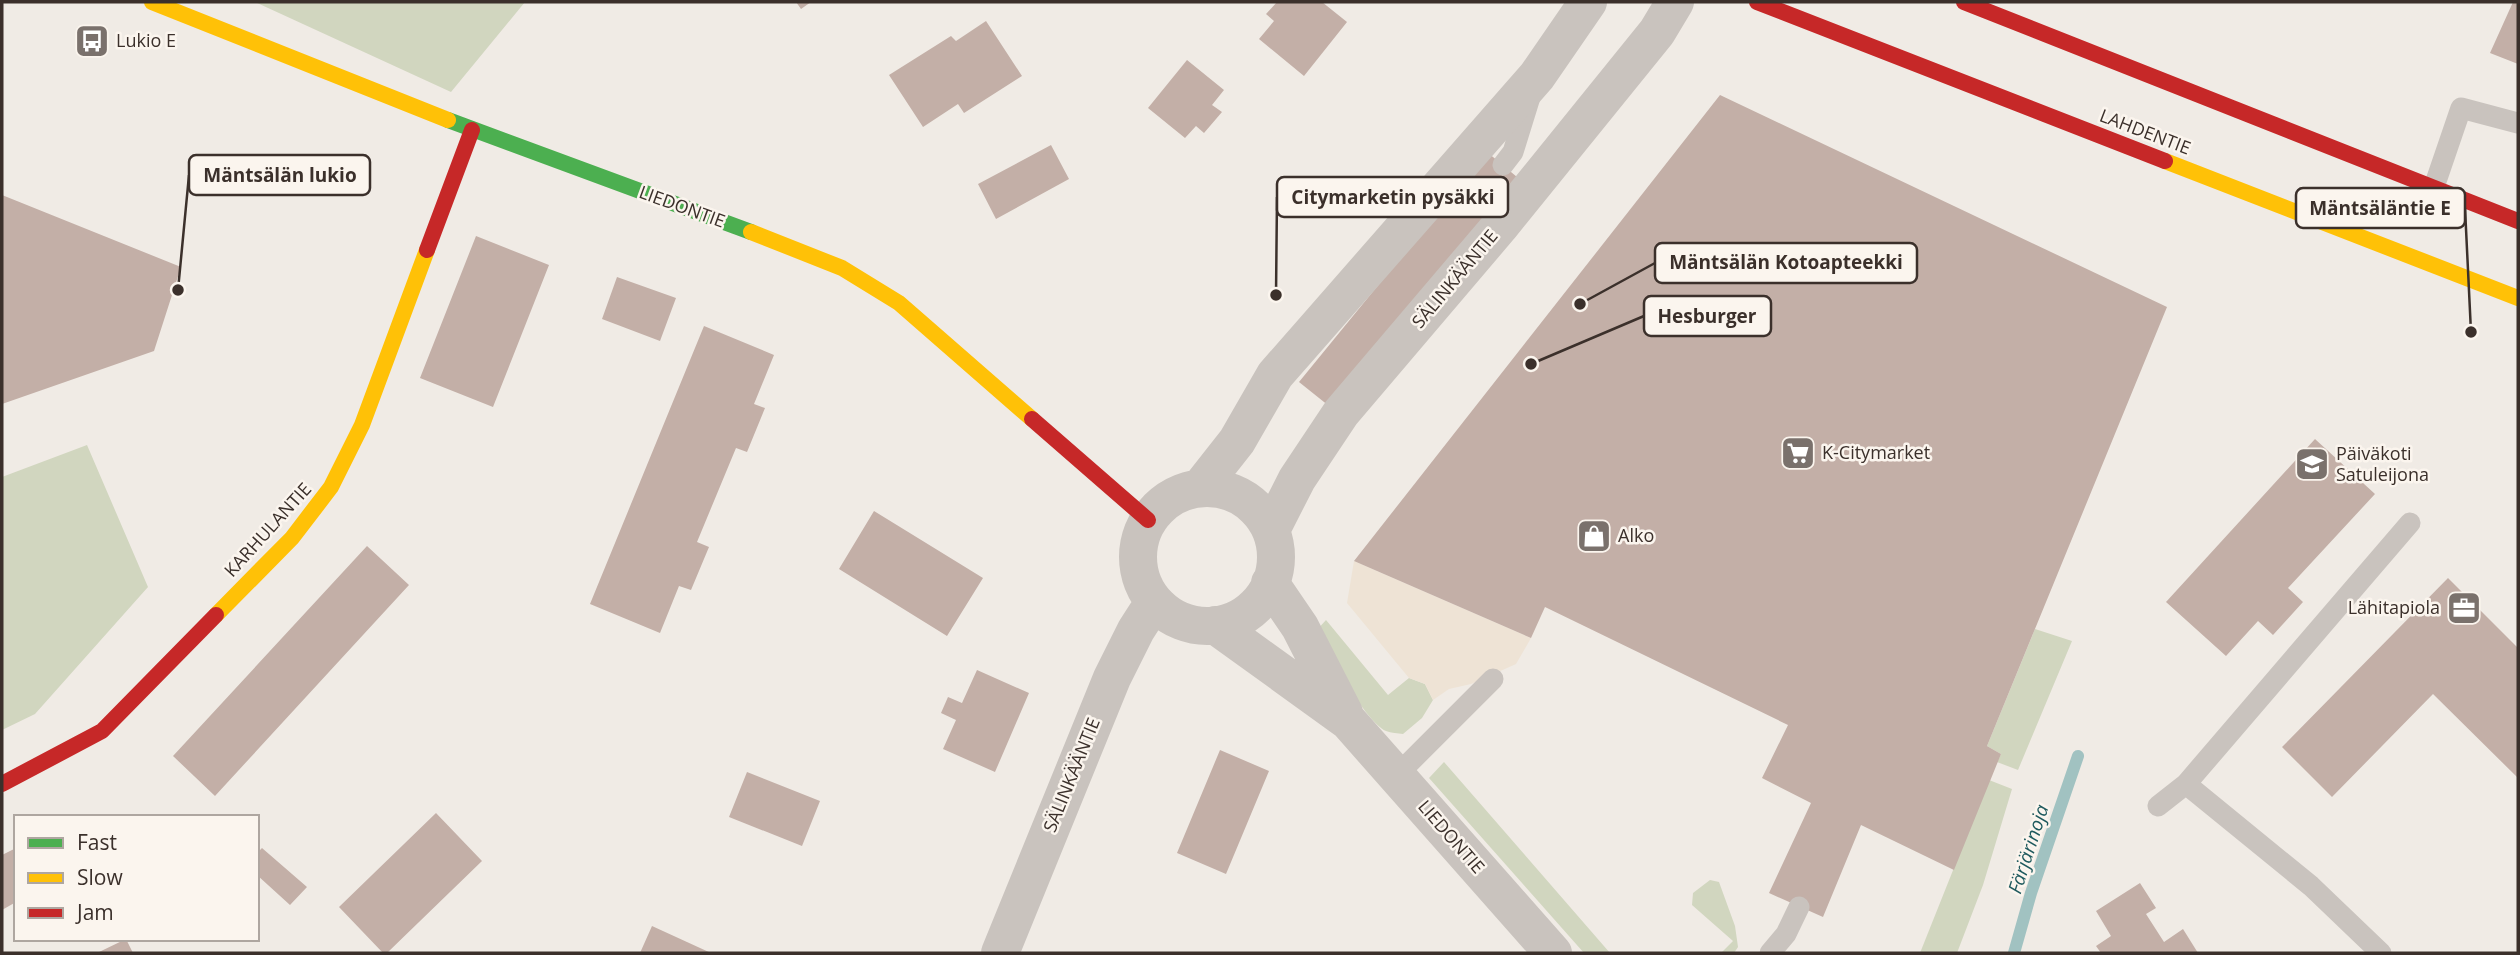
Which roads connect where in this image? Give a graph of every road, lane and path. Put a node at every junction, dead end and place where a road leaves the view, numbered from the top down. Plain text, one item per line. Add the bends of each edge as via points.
1 (152, 2) edge
2 (1588, 2) edge
3 (1675, 2) edge
4 (1757, 2) edge
5 (1964, 2) edge
6 (1537, 75) junction
7 (2518, 123) edge
8 (472, 130) junction
9 (1503, 165) dead end
10 (2434, 187) junction
11 (2518, 221) edge
12 (2518, 298) edge
13 (1200, 488) junction
14 (1148, 520) junction
15 (2410, 523) dead end
16 (1270, 530) junction
17 (1270, 583) junction
18 (1154, 602) junction
19 (1215, 625) junction
20 (1493, 679) dead end
21 (1348, 721) junction
22 (1396, 776) junction
23 (2, 784) edge
24 (2186, 784) junction
25 (2158, 806) dead end
26 (1799, 907) dead end
27 (1788, 944) edge
28 (1000, 953) edge
29 (1553, 953) edge
30 (1770, 953) edge
31 (2381, 953) edge

1 - 8 street, LIEDONTIE
2 - 6 street
3 - 16 street, SÄLINKÄÄNTIE via 1657,32 1509,215 1341,413
4 - 12 street, LAHDENTIE
5 - 10 street
6 - 9 lane via 1513,152
6 - 13 street via 1275,375 1237,440
7 - 10 lane via 2461,108
8 - 14 street, LIEDONTIE via 842,268 899,303
8 - 23 street, KARHULANTIE via 362,425 331,487 292,538 102,731
10 - 11 street
13 - 14 street via 1180,492
13 - 16 street via 1222,489 1242,497 1259,511
14 - 18 street via 1137,553 1144,587
15 - 24 lane
16 - 17 street via 1275,566
17 - 19 street via 1249,612
17 - 21 street, LIEDONTIE via 1300,627
18 - 19 street via 1172,617
18 - 28 street, SÄLINKÄÄNTIE via 1112,678
19 - 21 street, LIEDONTIE
20 - 22 lane
21 - 22 street, LIEDONTIE
22 - 29 street, LIEDONTIE
24 - 25 lane
24 - 31 lane via 2311,886
26 - 27 lane
27 - 30 lane

